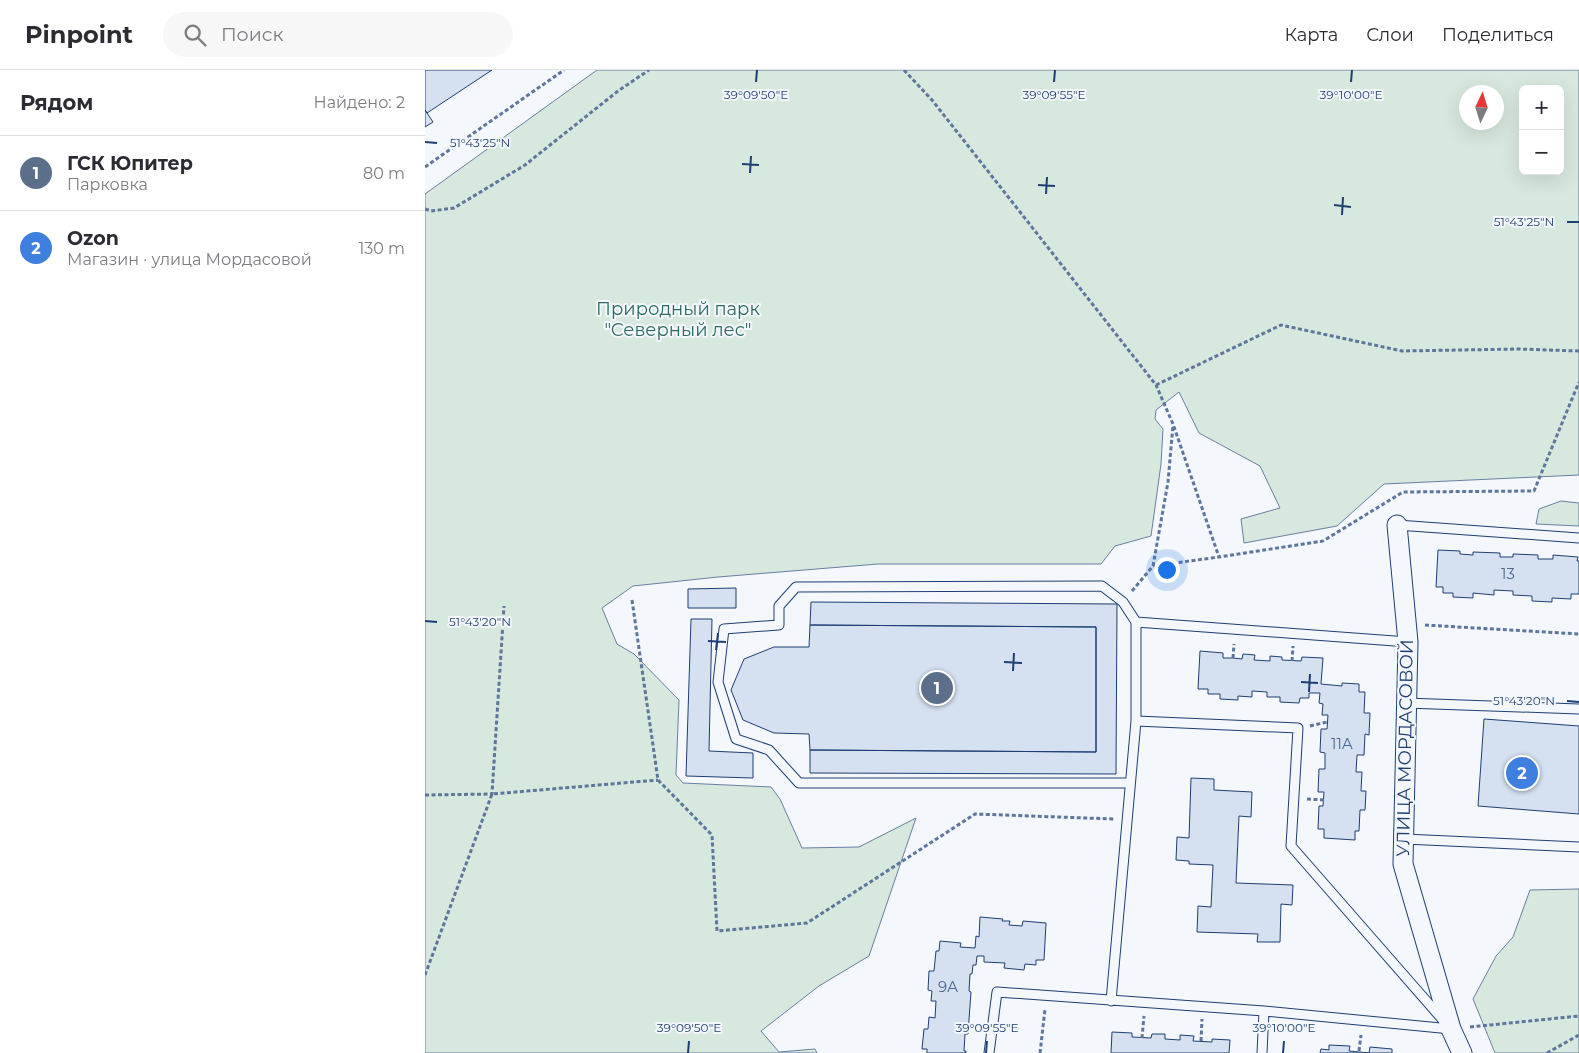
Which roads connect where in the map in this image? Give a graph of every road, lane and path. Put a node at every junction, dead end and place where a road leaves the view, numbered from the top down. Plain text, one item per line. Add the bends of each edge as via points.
1 (564, 70) edge
2 (649, 70) edge
3 (905, 70) edge
4 (425, 167) edge
5 (425, 209) edge
6 (1579, 351) edge
7 (1579, 382) edge
8 (1156, 385) junction
9 (1173, 424) junction
10 (1397, 525) joint
11 (1579, 538) edge
12 (1219, 557) junction
13 (1153, 566) junction
14 (632, 600) dead end
15 (1123, 602) junction
16 (505, 606) dead end
17 (1136, 622) junction
18 (1407, 633) junction
19 (1579, 634) edge
20 (1405, 703) junction
21 (1579, 709) edge
22 (1136, 721) junction
23 (658, 780) junction
24 (1131, 783) junction
25 (492, 794) junction
26 (425, 795) edge
27 (1127, 819) junction
28 (1404, 839) junction
29 (1579, 847) edge
30 (425, 975) edge
31 (1047, 996) junction
32 (1111, 1001) junction
33 (1145, 1003) junction
34 (1203, 1007) junction
35 (1263, 1011) junction
36 (1579, 1016) edge
37 (1451, 1029) junction
38 (1579, 1035) edge
39 (1142, 1038) dead end
40 (1201, 1041) dead end
41 (989, 1053) edge
42 (1040, 1053) edge
43 (1262, 1053) edge
44 (1462, 1053) edge
45 (1547, 1053) edge

1 - 4 path
2 - 5 path via 525,165 454,208
3 - 8 path
6 - 8 path via 1402,351 1281,324
7 - 12 path via 1534,491 1403,492 1323,541
8 - 9 path
9 - 12 path
9 - 13 path via 1168,482
10 - 11 lane
10 - 18 street, УЛИЦА МОРДАСОВОЙ
12 - 13 path
13 - 15 path
14 - 23 path
15 - 17 lane
15 - 24 lane via 1102,586 795,587 779,606 779,625 724,628 717,682 736,740 769,750 799,783
16 - 25 path
17 - 18 lane
17 - 22 lane
18 - 19 path
18 - 20 street, УЛИЦА МОРДАСОВОЙ
20 - 21 lane
20 - 28 street, УЛИЦА МОРДАСОВОЙ
22 - 24 lane
22 - 37 lane via 1298,728 1291,846
23 - 25 path
23 - 27 path via 712,835 717,931 807,923 975,814
24 - 27 lane
25 - 26 path
25 - 30 path
27 - 32 lane
28 - 29 lane
28 - 37 street, УЛИЦА МОРДАСОВОЙ via 1403,864
31 - 32 lane
31 - 41 lane via 997,992
31 - 42 path
32 - 33 lane
33 - 34 lane
33 - 39 path
34 - 35 lane
34 - 40 path
35 - 37 lane
35 - 43 lane
36 - 37 path
37 - 44 street, УЛИЦА МОРДАСОВОЙ
38 - 45 path

